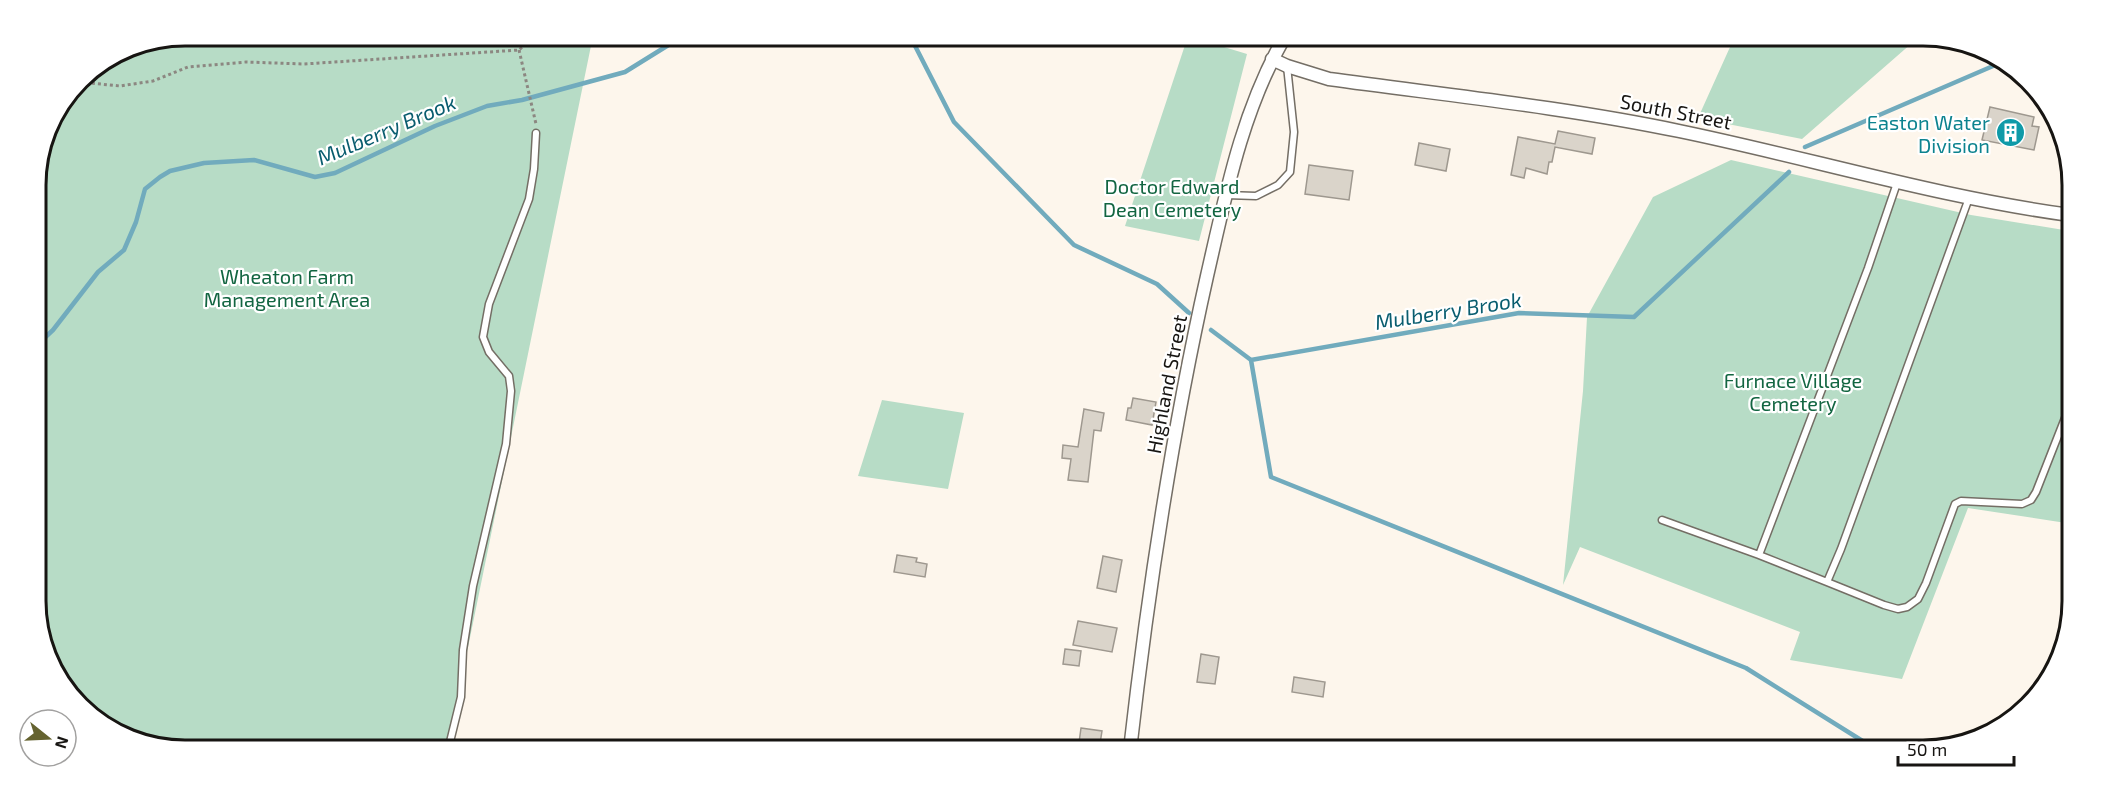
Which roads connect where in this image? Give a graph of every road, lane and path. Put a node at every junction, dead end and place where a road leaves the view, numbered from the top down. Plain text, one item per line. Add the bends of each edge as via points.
1 (1279, 46) edge
2 (522, 47) edge
3 (519, 50) junction
4 (1272, 58) junction
5 (1287, 66) junction
6 (92, 83) edge
7 (537, 133) joint
8 (1897, 183) junction
9 (1225, 195) junction
10 (1969, 198) junction
11 (2062, 214) edge
12 (2062, 425) edge
13 (1662, 520) dead end
14 (1759, 555) junction
15 (1827, 582) junction
16 (1131, 739) edge
17 (450, 740) edge

1 - 4 street, Highland Street
2 - 3 path
3 - 6 path via 316,64 246,62 188,67 153,81 120,86
3 - 7 path
4 - 5 street, South Street
4 - 9 street, Highland Street via 1246,120
5 - 8 street, South Street via 1329,79 1637,122
5 - 9 lane via 1294,132 1290,172 1278,185 1256,196
7 - 17 lane via 529,199 489,304 483,337 489,352 509,376 511,391 506,444 473,586 463,650 461,697
8 - 10 street, South Street
8 - 14 lane
9 - 16 street, Highland Street via 1172,457
10 - 11 street, South Street
10 - 15 lane
12 - 15 lane via 2031,500 2022,504 1956,504 1926,583 1907,607 1884,605
13 - 14 lane
14 - 15 lane

